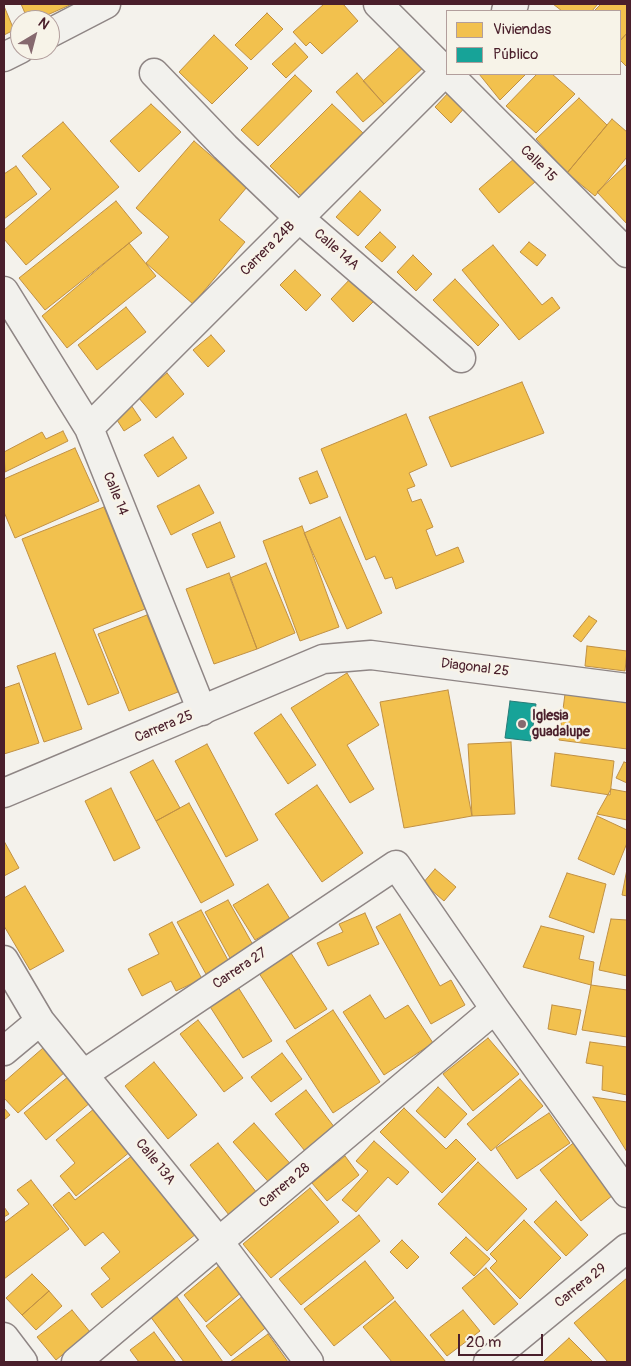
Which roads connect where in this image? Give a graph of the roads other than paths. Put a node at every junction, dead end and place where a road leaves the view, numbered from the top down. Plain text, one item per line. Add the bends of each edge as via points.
1 (106, 4) edge
2 (378, 4) edge
3 (60, 28) edge
4 (446, 71) edge
5 (446, 73) edge
6 (154, 74) dead end
7 (450, 75) edge
8 (299, 218) junction
9 (627, 253) edge
10 (4, 291) edge
11 (461, 358) dead end
12 (89, 428) junction
13 (323, 659) joint
14 (627, 688) edge
15 (202, 710) junction
16 (4, 793) edge
17 (4, 960) edge
18 (495, 1009) junction
19 (40, 1021) junction
20 (4, 1051) edge
21 (84, 1074) junction
22 (627, 1193) edge
23 (219, 1242) junction
24 (627, 1248) edge
25 (4, 1337) edge
26 (23, 1362) edge
27 (76, 1362) edge
28 (310, 1362) edge
29 (488, 1362) edge

1 - 3 street
2 - 4 street, Calle 15
5 - 8 street, Carrera 24B
6 - 8 street, Calle 14A
7 - 9 street, Calle 15
8 - 11 street, Calle 14A
8 - 12 street, Carrera 24B
10 - 12 street, Calle 14
12 - 15 street, Calle 14
13 - 14 street, Diagonal 25 via 371,654
13 - 15 street, Carrera 25
15 - 16 street, Carrera 25
17 - 19 street, Calle 13A
18 - 21 street, Carrera 27 via 396,865
18 - 22 street
18 - 23 street, Carrera 28
19 - 20 street
19 - 21 street, Calle 13A
21 - 23 street, Calle 13A
23 - 27 street, Carrera 28
23 - 28 street, Calle 13A
24 - 29 street, Carrera 29
25 - 26 street

